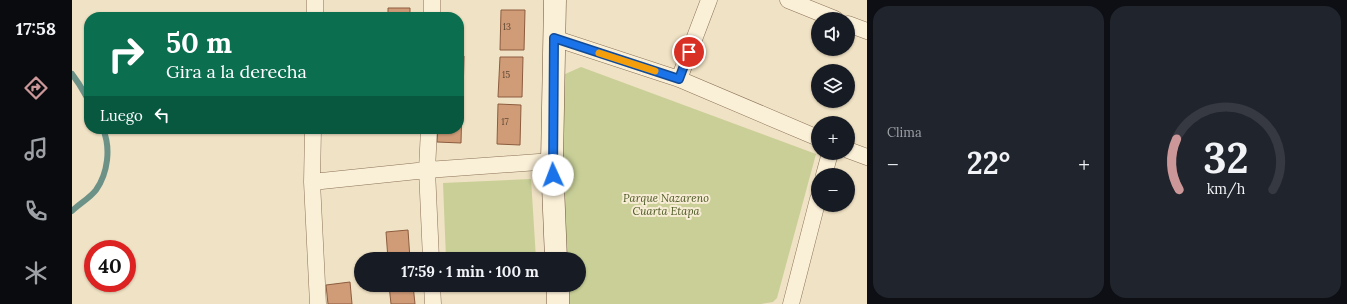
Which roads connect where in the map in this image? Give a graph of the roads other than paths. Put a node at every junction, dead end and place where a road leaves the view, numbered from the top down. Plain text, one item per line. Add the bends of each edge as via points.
1 (315, 0) edge
2 (432, 0) edge
3 (555, 0) edge
4 (709, 0) edge
5 (788, 0) edge
6 (315, 12) edge
7 (432, 12) edge
8 (818, 12) edge
9 (855, 27) edge
10 (867, 31) edge
11 (554, 38) junction
12 (679, 79) junction
13 (313, 134) edge
14 (428, 134) edge
15 (811, 135) edge
16 (855, 153) edge
17 (867, 157) edge
18 (552, 161) junction
19 (427, 170) junction
20 (312, 182) junction
21 (815, 212) edge
22 (431, 252) edge
23 (556, 252) edge
24 (432, 292) edge
25 (558, 292) edge
26 (318, 304) edge
27 (433, 304) edge
28 (558, 304) edge
29 (791, 304) edge

1 - 6 street
2 - 7 street
3 - 11 street
4 - 12 street
5 - 8 street
9 - 10 street
11 - 12 street
11 - 18 street
12 - 15 street
13 - 20 street
14 - 19 street
16 - 17 street
18 - 19 street
18 - 23 street
19 - 20 street
19 - 22 street
20 - 26 street
21 - 29 street
24 - 27 street
25 - 28 street

